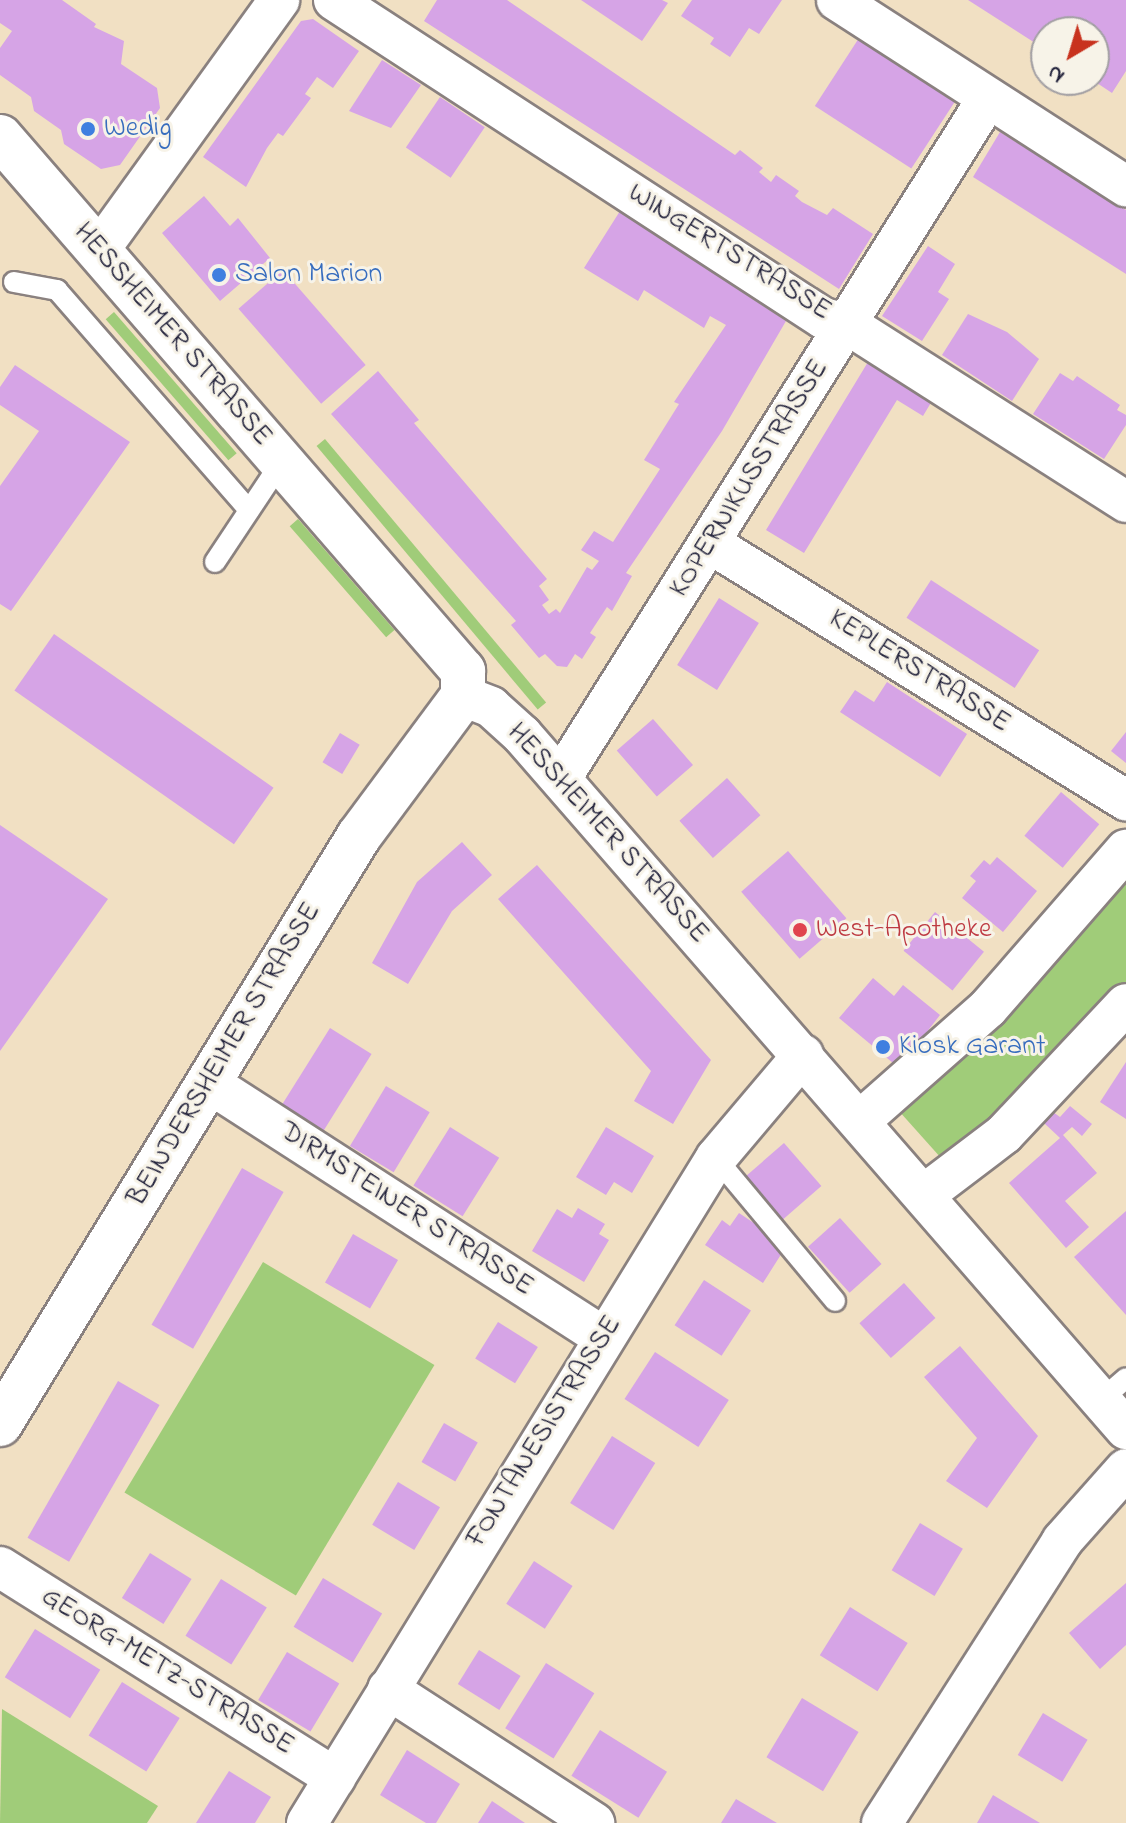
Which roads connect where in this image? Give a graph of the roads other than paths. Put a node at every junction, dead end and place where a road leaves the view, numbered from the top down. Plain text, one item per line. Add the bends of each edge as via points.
1 (279, 0) edge
2 (334, 0) edge
3 (837, 0) edge
4 (988, 98) junction
5 (0, 137) edge
6 (1126, 186) edge
7 (99, 250) junction
8 (14, 282) dead end
9 (847, 324) junction
10 (282, 461) junction
11 (1126, 502) edge
12 (249, 510) junction
13 (711, 544) junction
14 (215, 562) dead end
15 (463, 696) junction
16 (561, 778) junction
17 (1126, 800) edge
18 (1126, 850) edge
19 (1126, 1004) edge
20 (803, 1055) junction
21 (209, 1083) junction
22 (861, 1120) junction
23 (716, 1158) junction
24 (925, 1194) junction
25 (835, 1301) dead end
26 (603, 1337) junction
27 (1118, 1402) edge
28 (0, 1424) edge
29 (1126, 1469) edge
30 (0, 1567) edge
31 (388, 1689) junction
32 (335, 1778) junction
33 (307, 1823) edge
34 (594, 1823) edge
35 (882, 1823) edge

1 - 7 street
2 - 9 street, WINGERTSTRASSE via 823,318
3 - 4 street
4 - 6 street
4 - 9 street, KOPERNIKUSSTRASSE
5 - 7 street, HESSHEIMER STRASSE
7 - 10 street, HESSHEIMER STRASSE
8 - 12 lane via 57,290
9 - 11 street, WINGERTSTRASSE
9 - 13 street, KOPERNIKUSSTRASSE
10 - 12 lane
10 - 15 street, HESSHEIMER STRASSE via 463,671
12 - 14 lane
13 - 16 street, KOPERNIKUSSTRASSE
13 - 17 street, KEPLERSTRASSE
15 - 16 street, HESSHEIMER STRASSE via 497,712
15 - 21 street, BEINDERSHEIMER STRASSE via 451,718 391,786
16 - 20 street, HESSHEIMER STRASSE
18 - 22 street via 988,1008
19 - 24 street via 1004,1134
20 - 22 street, HESSHEIMER STRASSE
20 - 23 street, FONTANESISTRASSE
21 - 26 street, DIRMSTEINER STRASSE
21 - 28 street, BEINDERSHEIMER STRASSE
22 - 24 street, HESSHEIMER STRASSE
23 - 25 lane
23 - 26 street, FONTANESISTRASSE
24 - 27 street, HESSHEIMER STRASSE
26 - 31 street, FONTANESISTRASSE
29 - 35 street via 1062,1541
30 - 32 street, GEORG-METZ-STRASSE
31 - 32 street, FONTANESISTRASSE
31 - 34 street
32 - 33 street, FONTANESISTRASSE

